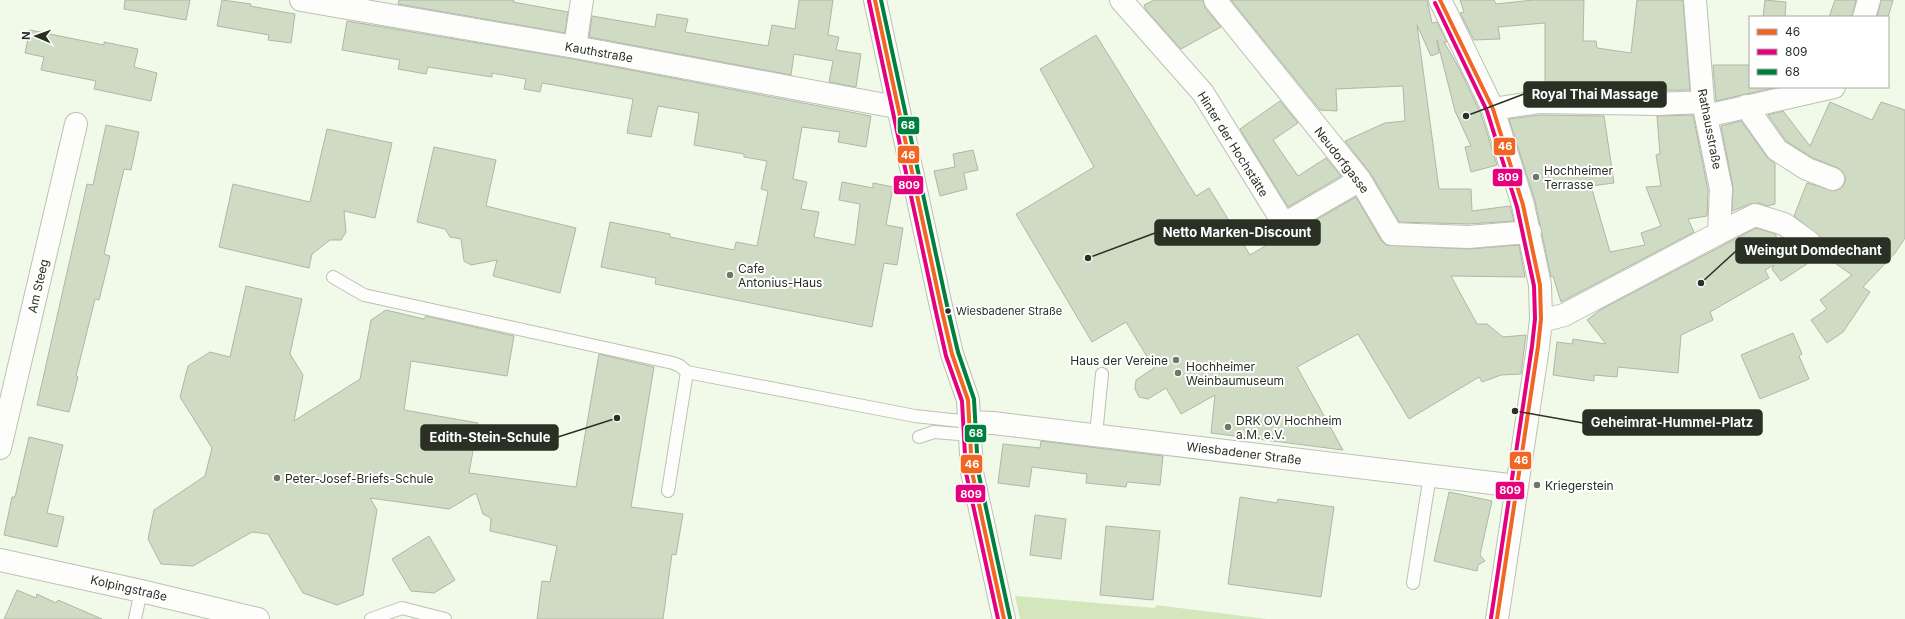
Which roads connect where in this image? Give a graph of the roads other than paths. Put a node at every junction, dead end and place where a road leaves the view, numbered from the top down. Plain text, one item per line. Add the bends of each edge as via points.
1 (301, 0) edge
2 (582, 0) edge
3 (875, 0) edge
4 (1121, 0) edge
5 (1214, 0) edge
6 (1440, 0) edge
7 (1695, 0) edge
8 (1870, 0) edge
9 (324, 2) edge
10 (1864, 16) edge
11 (575, 47) junction
12 (1829, 88) edge
13 (1746, 106) junction
14 (896, 107) junction
15 (1704, 109) junction
16 (1493, 110) junction
17 (76, 124) dead end
18 (1833, 179) dead end
19 (1360, 180) junction
20 (1530, 232) junction
21 (1720, 233) junction
22 (1808, 242) dead end
23 (334, 277) dead end
24 (1541, 319) junction
25 (687, 372) junction
26 (1102, 374) dead end
27 (971, 429) junction
28 (1096, 435) junction
29 (919, 437) dead end
30 (0, 448) edge
31 (1430, 475) junction
32 (1517, 486) junction
33 (668, 491) dead end
34 (0, 560) edge
35 (1413, 583) dead end
36 (141, 591) junction
37 (135, 619) edge
38 (258, 619) edge
39 (371, 619) edge
40 (445, 619) edge
41 (1004, 619) edge
42 (1497, 619) edge

1 - 9 street, Kauthstraße
2 - 11 street
3 - 14 street
4 - 19 street, Hinter der Hochstätte via 1203,93 1284,224
5 - 19 street, Neudorfgasse
6 - 16 street
7 - 15 street, Rathausstraße
8 - 10 street
9 - 11 street, Kauthstraße
11 - 14 street, Kauthstraße
12 - 13 street
13 - 15 street
13 - 18 street via 1776,150 1807,169
14 - 27 street via 952,354 968,400
15 - 16 street via 1658,104 1539,102
15 - 21 street, Rathausstraße via 1721,189
16 - 20 street
17 - 30 street, Am Steeg
19 - 20 street, Neudorfgasse via 1392,234 1468,237
20 - 24 street via 1540,285
21 - 22 street via 1755,215 1784,224
21 - 24 street via 1564,314
23 - 25 lane via 364,295 673,363
24 - 32 street
25 - 27 lane
25 - 33 lane
26 - 28 lane
27 - 28 street, Wiesbadener Straße via 993,423
27 - 29 lane via 934,432
27 - 41 street via 972,472
28 - 31 street, Wiesbadener Straße
31 - 32 street, Wiesbadener Straße
31 - 35 lane
32 - 42 street
34 - 36 street, Kolpingstraße
36 - 37 lane
36 - 38 street, Kolpingstraße
39 - 40 lane via 402,608

